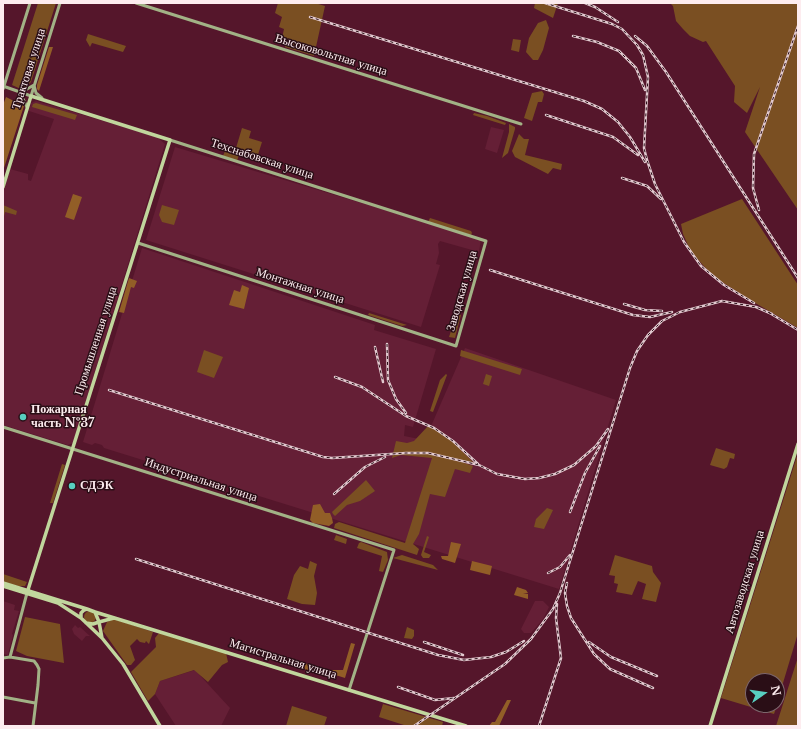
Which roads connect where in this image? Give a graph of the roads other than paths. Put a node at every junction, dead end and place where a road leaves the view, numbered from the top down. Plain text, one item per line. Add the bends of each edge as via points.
1 (30, 3) edge
2 (60, 3) edge
3 (136, 3) edge
4 (34, 85) junction
5 (3, 88) edge
6 (20, 93) junction
7 (31, 96) junction
8 (43, 100) junction
9 (27, 107) junction
10 (520, 124) dead end
11 (170, 140) junction
12 (3, 187) edge
13 (486, 242) joint
14 (138, 243) junction
15 (456, 346) joint
16 (3, 427) edge
17 (798, 444) edge
18 (72, 448) junction
19 (3, 584) edge
20 (27, 591) junction
21 (87, 609) junction
22 (95, 612) junction
23 (115, 617) junction
24 (81, 618) junction
25 (99, 622) junction
26 (86, 623) junction
27 (102, 638) junction
28 (10, 657) junction
29 (3, 658) edge
30 (349, 690) junction
31 (3, 697) edge
32 (35, 703) junction
33 (33, 726) edge
34 (160, 726) edge
35 (466, 726) edge
36 (710, 726) edge

1 - 5 street
2 - 4 street, Трактовая улица
3 - 10 street, Высоковольтная улица
4 - 6 street
4 - 7 street, Трактовая улица
4 - 8 street via 36,93
5 - 6 street
6 - 7 street
6 - 9 street
7 - 8 main road, Техснабовская улица
7 - 9 main road, Трактовая улица
8 - 9 main road via 33,101
8 - 11 main road, Техснабовская улица
9 - 12 main road, Трактовая улица
11 - 13 street, Техснабовская улица
11 - 14 main road, Промышленная улица
13 - 15 street, Заводская улица
14 - 15 street, Монтажная улица
14 - 18 main road, Промышленная улица
16 - 18 street, Индустриальная улица
17 - 36 main road, Автозаводская улица
18 - 20 main road, Промышленная улица
18 - 30 street, Индустриальная улица via 394,550
19 - 20 main road, Магистральная улица
20 - 21 main road, Магистральная улица
20 - 24 main road, Магистральная улица via 58,604
20 - 28 street
21 - 22 main road, Магистральная улица
21 - 24 main road via 81,613
22 - 23 main road, Магистральная улица
22 - 25 main road
23 - 25 main road
23 - 30 main road, Магистральная улица
24 - 26 main road, Магистральная улица
25 - 26 main road
25 - 27 main road
26 - 27 main road, Магистральная улица
27 - 34 main road, Магистральная улица via 123,664
28 - 29 street
28 - 32 street via 34,661 37,664 39,669
30 - 35 main road, Магистральная улица
31 - 32 street
32 - 33 street

